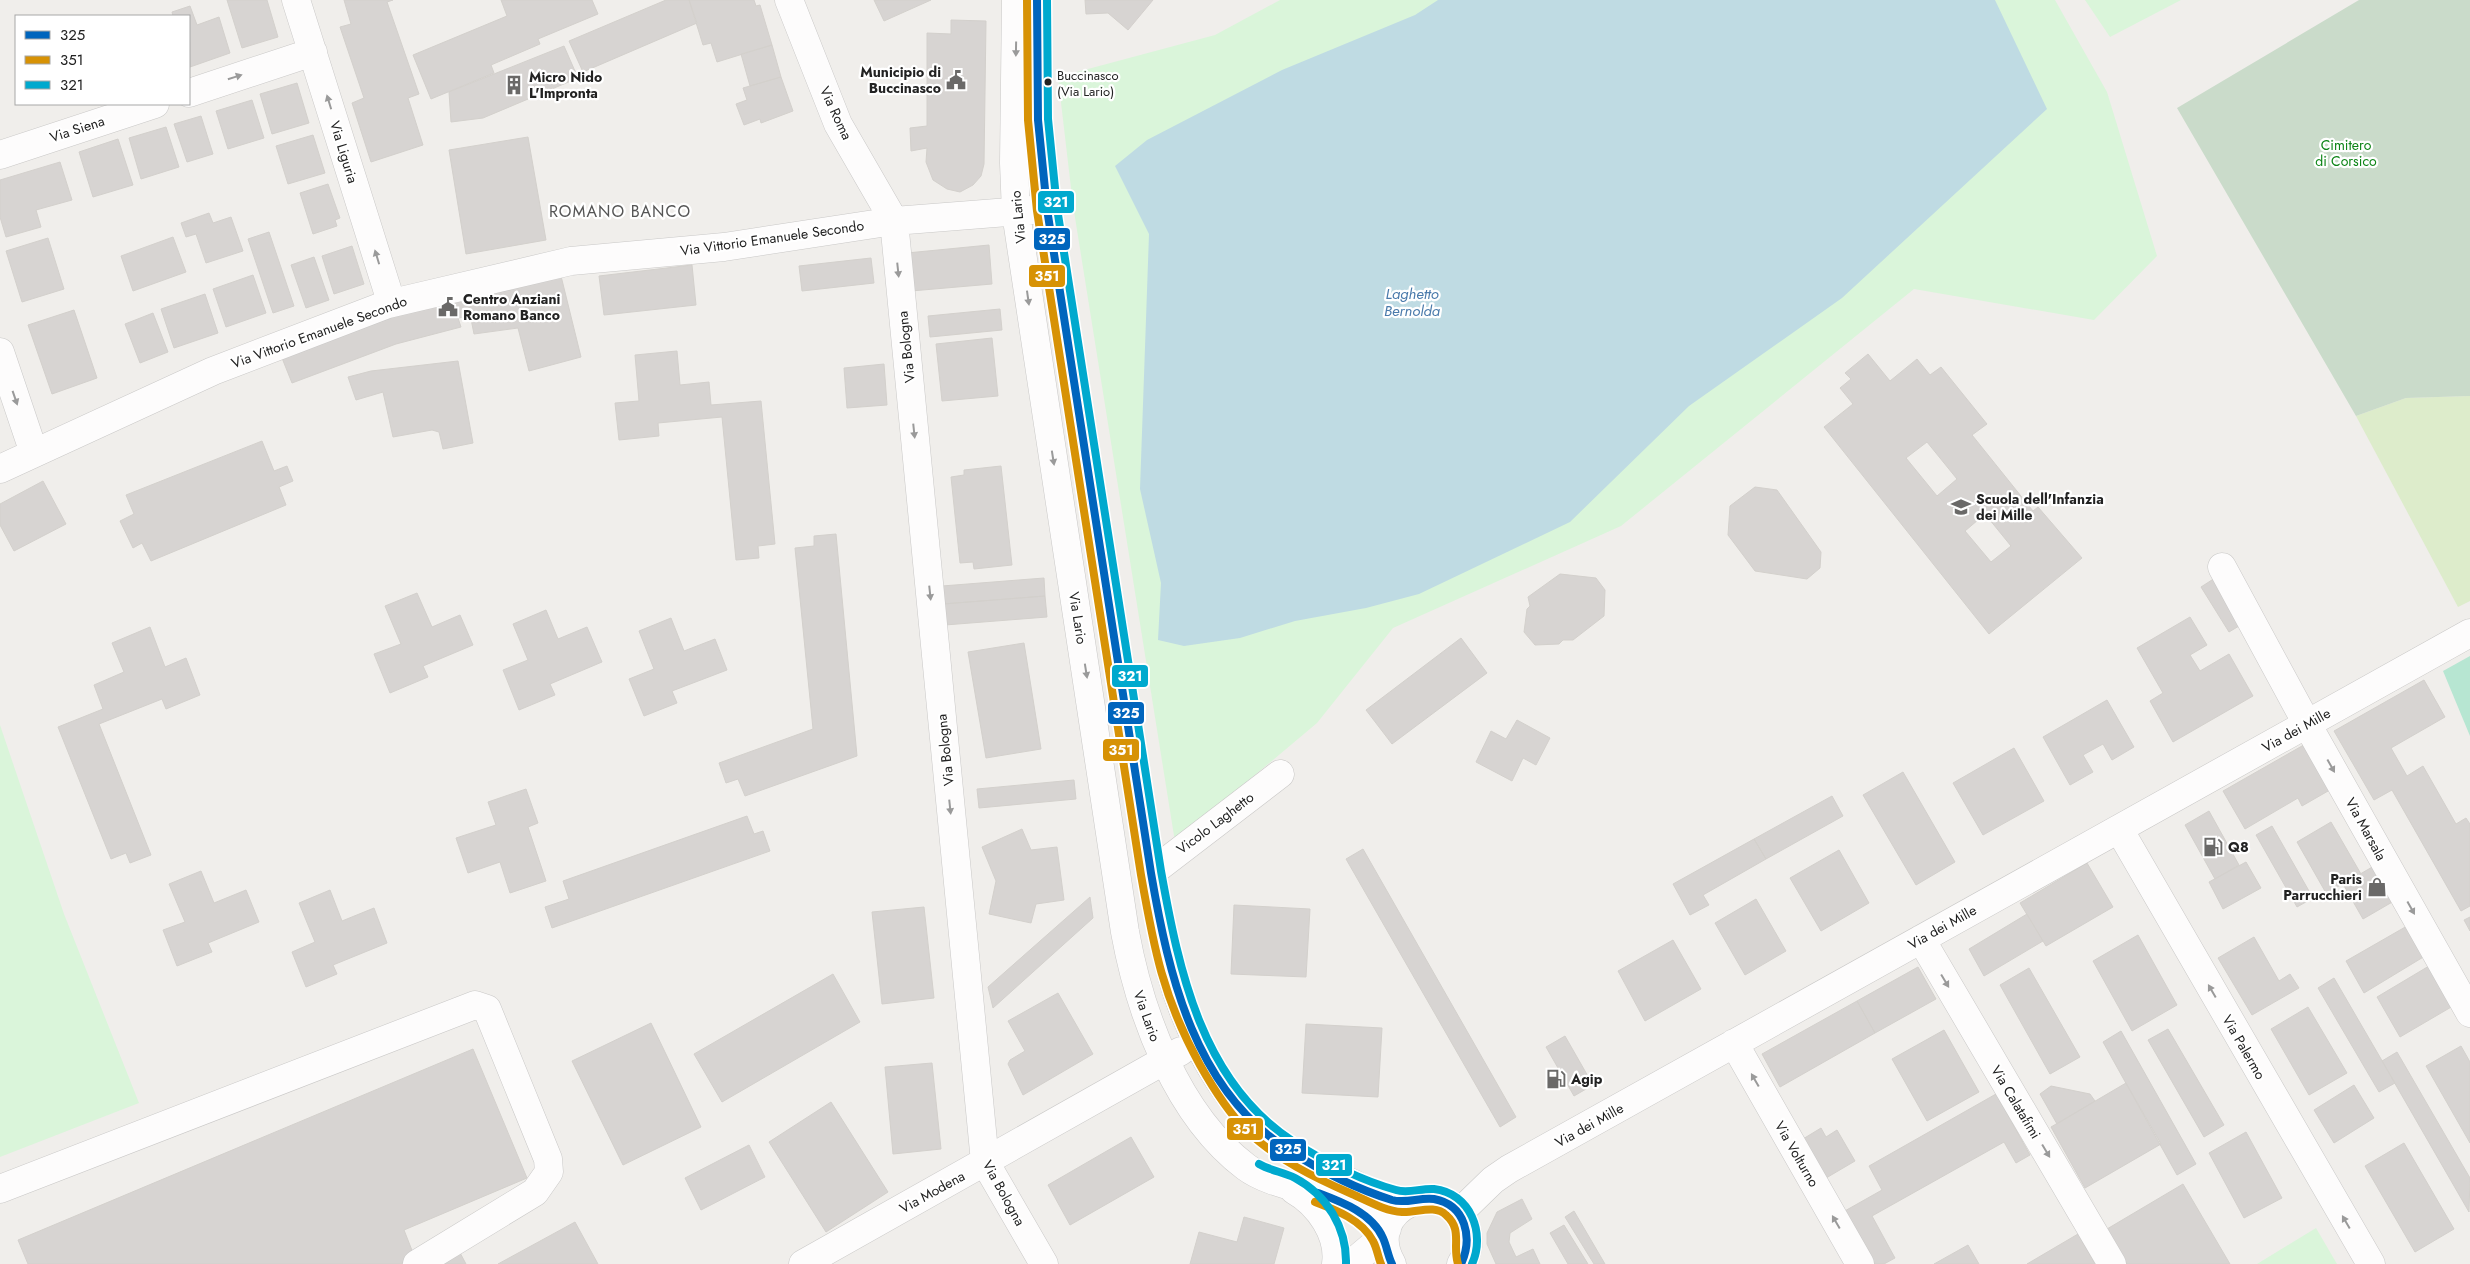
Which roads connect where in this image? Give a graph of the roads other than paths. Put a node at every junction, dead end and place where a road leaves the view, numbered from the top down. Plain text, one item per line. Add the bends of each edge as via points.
1 (296, 0) edge
2 (789, 0) edge
3 (1016, 0) edge
4 (1037, 0) edge
5 (314, 52) junction
6 (190, 93) edge
7 (152, 105) edge
8 (0, 155) edge
9 (1047, 209) junction
10 (1016, 213) junction
11 (894, 221) junction
12 (388, 304) junction
13 (0, 352) edge
14 (34, 453) junction
15 (0, 469) edge
16 (2222, 568) dead end
17 (2470, 633) edge
18 (2307, 724) junction
19 (1280, 774) dead end
20 (2119, 829) junction
21 (1151, 873) junction
22 (1921, 939) junction
23 (2470, 1013) edge
24 (1198, 1042) junction
25 (1734, 1043) junction
26 (1164, 1060) junction
27 (985, 1162) junction
28 (1277, 1182) junction
29 (0, 1189) edge
30 (1412, 1201) junction
31 (1459, 1213) junction
32 (1387, 1244) edge
33 (1465, 1262) edge
34 (417, 1264) edge
35 (803, 1264) edge
36 (1044, 1264) edge
37 (1336, 1264) edge
38 (1351, 1264) edge
39 (1860, 1264) edge
40 (2112, 1264) edge
41 (2371, 1264) edge

1 - 5 street, Via Liguria
2 - 11 street, Via Roma via 838,124
3 -> 10 street, Via Lario
4 - 9 street via 1038,120
6 -> 5 street
12 -> 5 street, Via Liguria via 388,292
7 - 8 street, Via Siena
9 - 10 street, Via Vittorio Emanuele Secondo
9 - 21 street
10 - 11 street, Via Vittorio Emanuele Secondo
10 -> 26 street, Via Lario via 1125,932 1142,1006
11 - 12 street, Via Vittorio Emanuele Secondo via 702,248 571,261
11 -> 27 street, Via Bologna
12 - 14 street, Via Vittorio Emanuele Secondo via 213,371
13 -> 14 street
14 - 15 street, Via Vittorio Emanuele Secondo
16 - 18 street, Via Marsala
17 - 18 street, Via dei Mille
18 - 20 street, Via dei Mille
18 -> 23 street, Via Marsala
19 - 21 street, Vicolo Laghetto
20 - 22 street, Via dei Mille
41 -> 20 street, Via Palermo
21 - 24 street via 1171,974
22 - 25 street, Via dei Mille
22 -> 40 street, Via Calatafimi
24 - 26 street, Via Modena
24 - 30 street via 1236,1102 1270,1138 1330,1174 1395,1201
25 - 31 street, Via dei Mille via 1500,1175
39 -> 25 street, Via Volturno
26 - 27 street, Via Modena
26 - 28 street, Via Lario via 1198,1115 1229,1152 1258,1175
27 - 35 street, Via Modena
27 - 36 street, Via Bologna
28 - 32 street, Via Lario via 1340,1202 1363,1216
28 - 37 street, Via Lario via 1308,1199 1323,1217 1335,1241
29 - 34 street via 475,1005 487,1009 548,1160 549,1172 535,1192
30 - 31 street via 1434,1199
30 - 32 street via 1396,1212
31 - 33 street via 1469,1238
32 - 38 street

